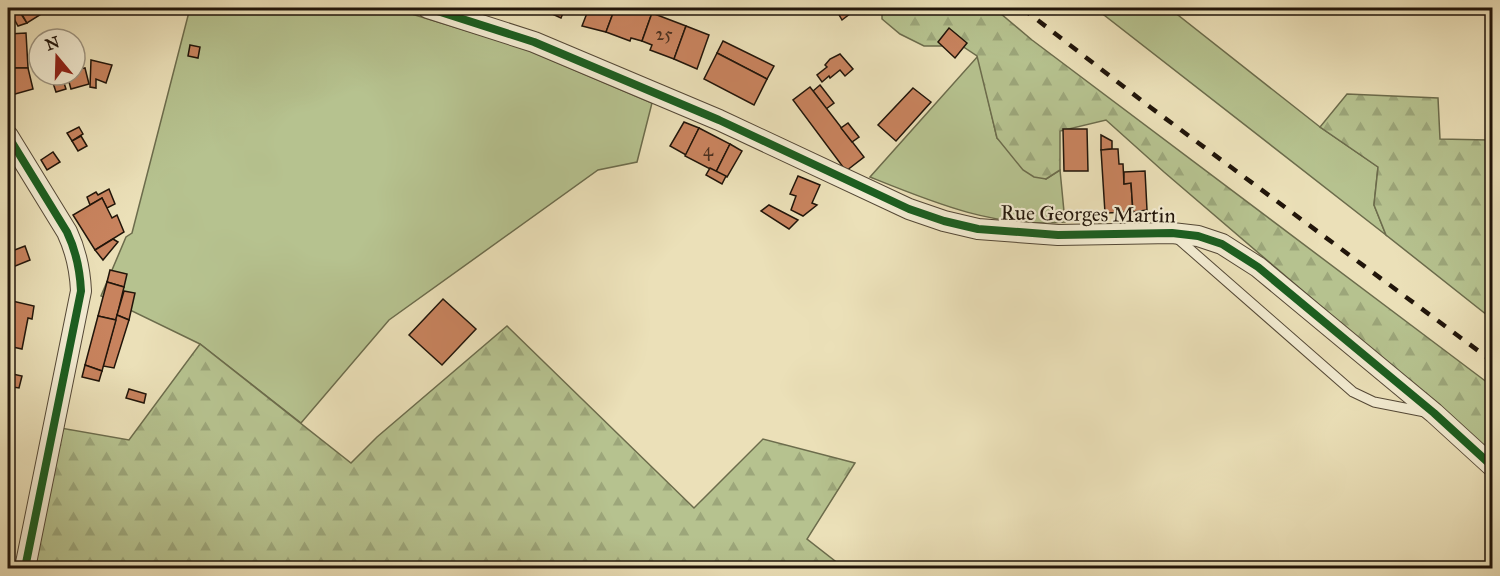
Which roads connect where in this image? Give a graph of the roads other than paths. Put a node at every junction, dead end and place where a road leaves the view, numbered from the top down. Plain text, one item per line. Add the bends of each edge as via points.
1 (428, 8) edge
2 (8, 136) edge
3 (1172, 233) junction
4 (1434, 413) junction
5 (1492, 466) edge
6 (25, 568) edge

1 - 3 street, Rue Georges Martin via 534,42 719,120 909,209 944,221 978,229 1058,235
2 - 6 street via 67,232 75,249 81,291
3 - 4 street, Rue Georges Martin via 1222,244 1258,267
3 - 4 lane via 1353,392 1374,402
4 - 5 street, Rue Georges Martin

